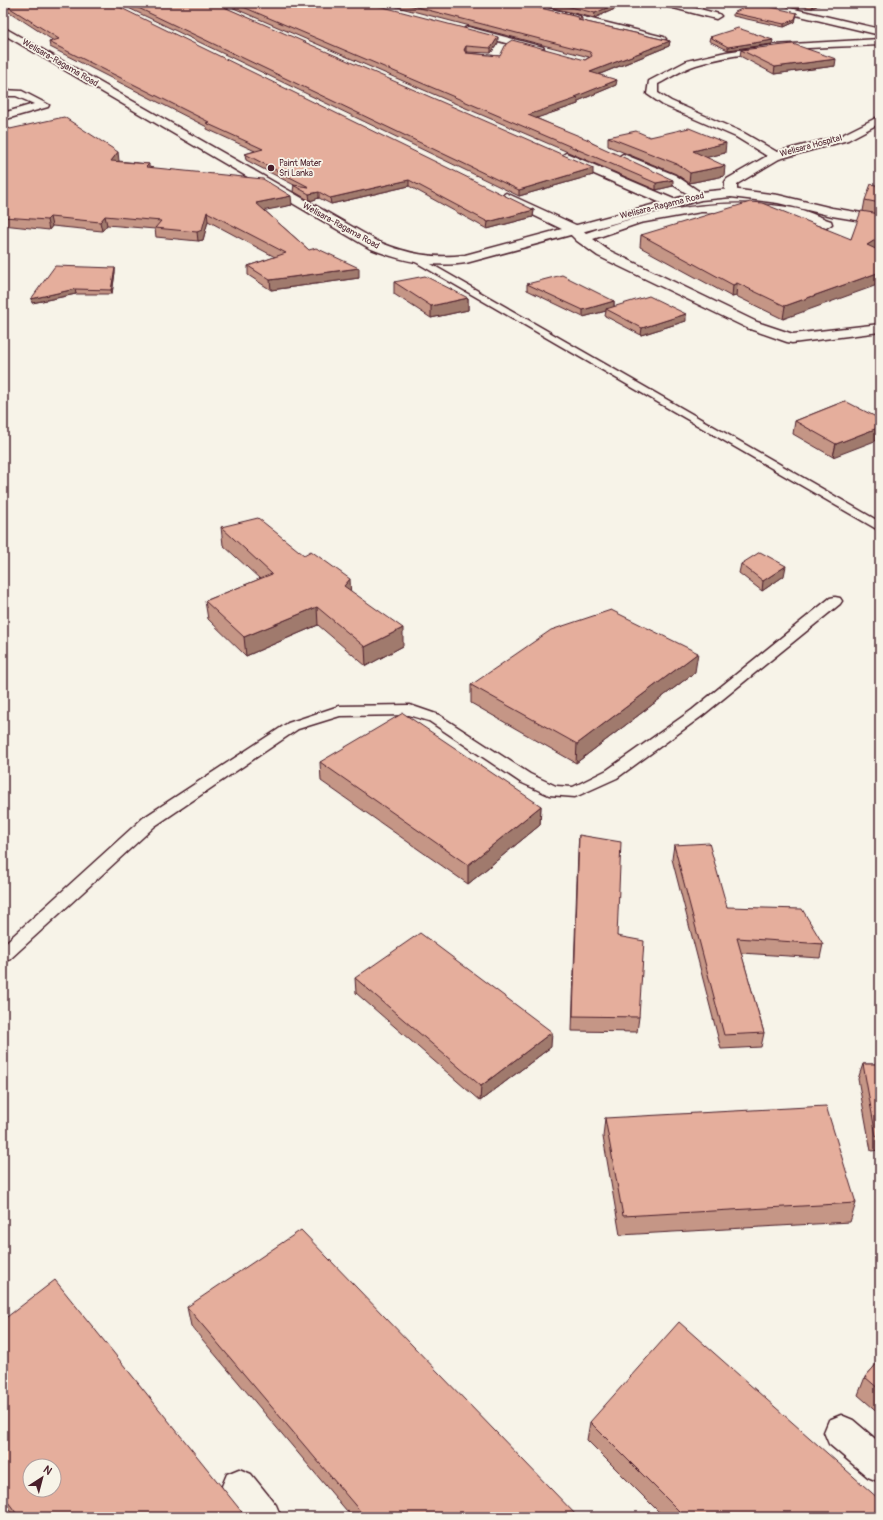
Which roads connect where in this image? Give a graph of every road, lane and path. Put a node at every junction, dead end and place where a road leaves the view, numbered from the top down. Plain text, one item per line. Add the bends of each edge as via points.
1 (516, 3) edge
2 (666, 3) edge
3 (757, 3) edge
4 (716, 16) dead end
5 (456, 27) edge
6 (3, 30) edge
7 (880, 32) edge
8 (661, 39) edge
9 (880, 42) edge
10 (548, 51) edge
11 (3, 93) edge
12 (3, 117) edge
13 (880, 119) edge
14 (740, 135) junction
15 (725, 139) dead end
16 (555, 152) edge
17 (610, 152) edge
18 (775, 156) junction
19 (493, 191) edge
20 (731, 193) junction
21 (700, 196) junction
22 (672, 203) junction
23 (880, 220) edge
24 (826, 224) dead end
25 (577, 233) junction
26 (417, 260) junction
27 (880, 328) edge
28 (880, 527) edge
29 (835, 601) dead end
30 (3, 955) edge
31 (841, 1432) dead end
32 (880, 1465) edge
33 (239, 1486) dead end
34 (264, 1517) edge

1 - 8 street
2 - 4 street
3 - 7 street
5 - 10 street via 505,44
6 - 26 street, Welisara-Ragama Road via 374,246
9 - 14 street via 774,48 726,55 691,63 653,83 652,94 667,103
11 - 12 street via 18,93 44,105
13 - 18 street, Welisara Hospital via 844,138
14 - 15 street
14 - 18 street
16 - 22 street
17 - 21 street via 671,178
18 - 20 street, Welisara Hospital via 731,182
19 - 25 street
20 - 21 street, Welisara-Ragama Road
20 - 23 street, Welisara-Ragama Road via 778,199
21 - 22 street, Welisara-Ragama Road
22 - 25 street, Welisara-Ragama Road
24 - 25 street via 793,212 749,208 701,208
25 - 26 street, Welisara-Ragama Road via 455,261
25 - 27 street via 603,253 752,325 792,339
26 - 28 lane
29 - 30 lane via 697,713 612,774 575,792 554,791 525,778 434,718 410,710 339,711 293,726 149,822
31 - 32 street
33 - 34 street

